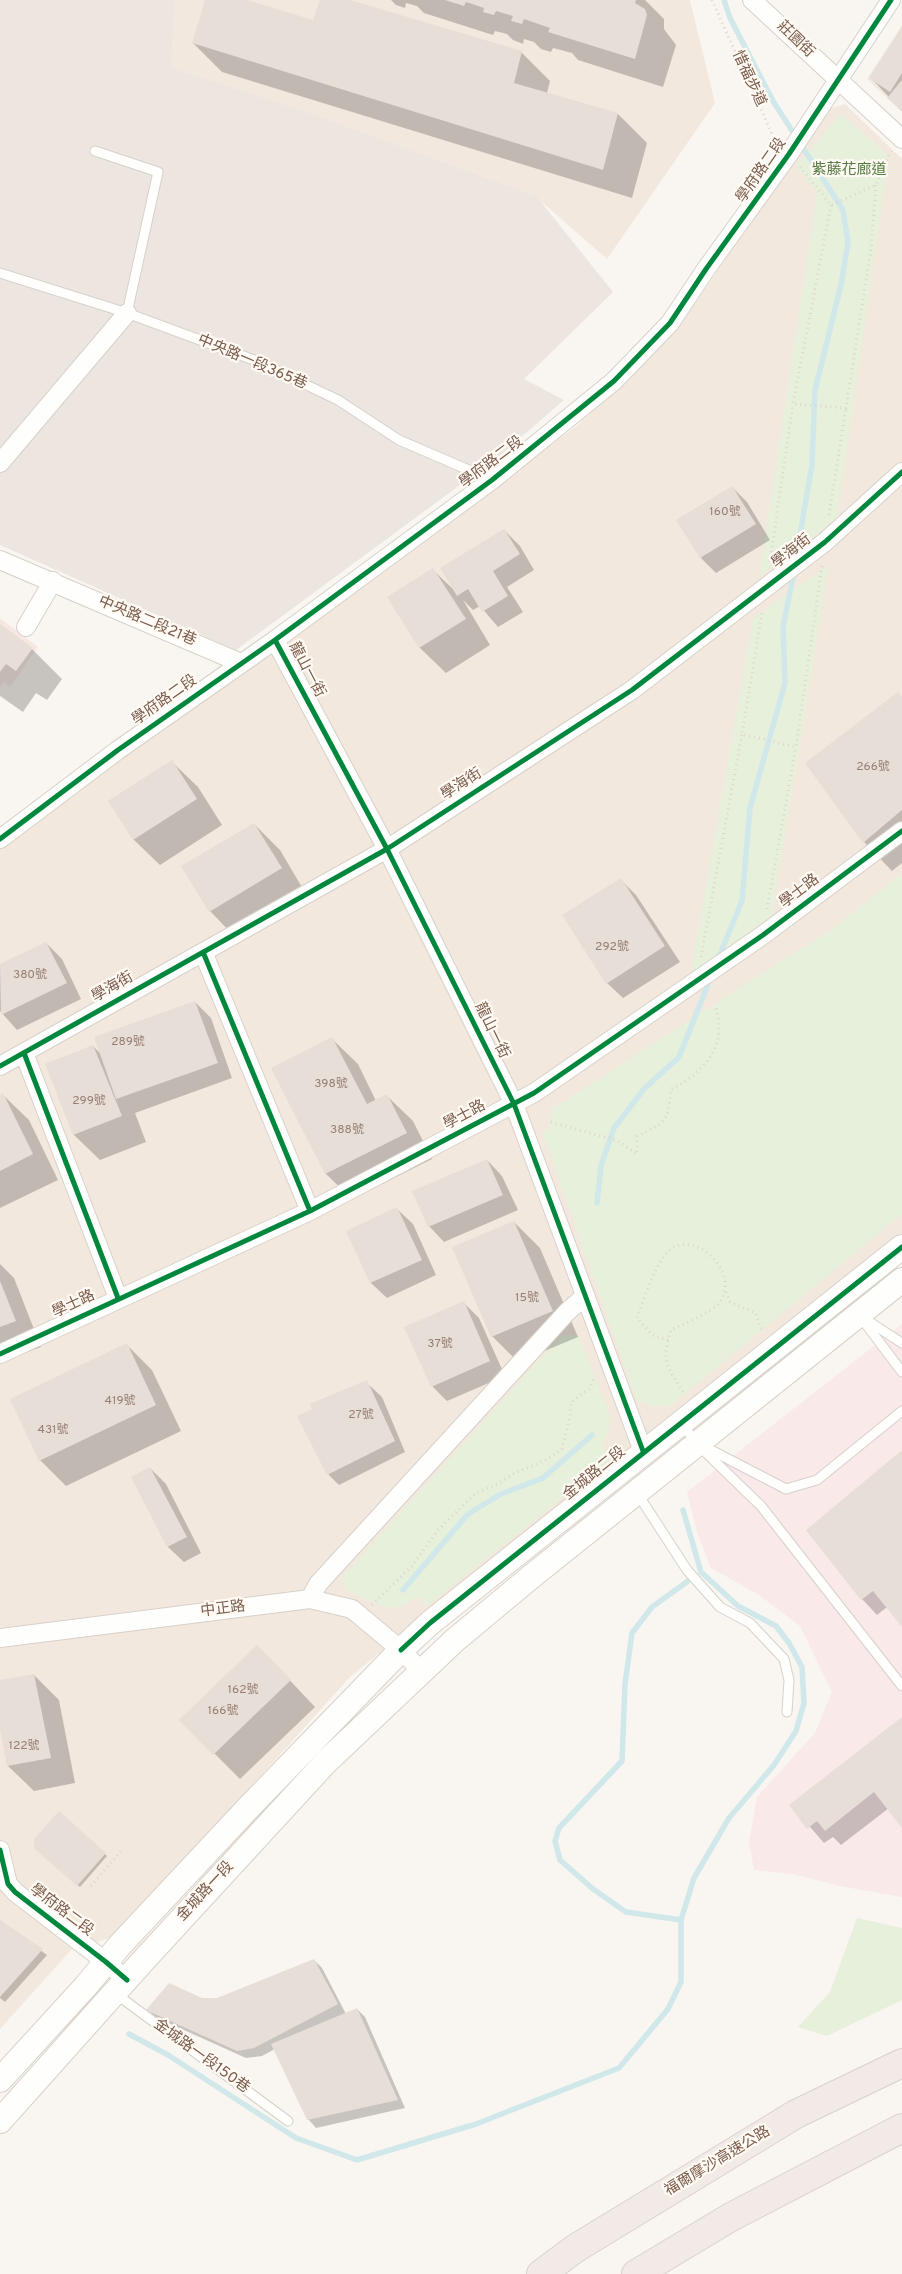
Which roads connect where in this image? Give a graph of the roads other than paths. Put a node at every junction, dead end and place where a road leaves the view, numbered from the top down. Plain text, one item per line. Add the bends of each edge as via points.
1 (752, 0) edge
2 (891, 0) edge
3 (837, 81) junction
4 (897, 143) edge
5 (95, 151) dead end
6 (0, 273) edge
7 (127, 313) junction
8 (0, 463) edge
9 (902, 472) edge
10 (492, 480) junction
11 (0, 560) edge
12 (52, 581) junction
13 (26, 627) dead end
14 (275, 640) junction
15 (241, 663) junction
16 (902, 831) edge
17 (0, 838) edge
18 (387, 849) junction
19 (203, 952) junction
20 (24, 1053) junction
21 (0, 1066) edge
22 (514, 1104) junction
23 (310, 1211) junction
24 (902, 1247) edge
25 (902, 1280) edge
26 (585, 1296) junction
27 (118, 1298) junction
28 (858, 1314) junction
29 (902, 1342) edge
30 (0, 1354) edge
31 (902, 1372) edge
32 (902, 1411) edge
33 (684, 1412) junction
34 (697, 1444) junction
35 (644, 1451) junction
36 (637, 1492) junction
37 (310, 1599) junction
38 (0, 1638) edge
39 (401, 1650) junction
40 (422, 1672) junction
41 (902, 1686) edge
42 (787, 1712) dead end
43 (0, 1850) edge
44 (4, 1887) edge
45 (106, 1962) junction
46 (121, 1987) junction
47 (902, 2063) edge
48 (0, 2080) edge
49 (288, 2120) dead end
50 (0, 2121) edge
51 (902, 2128) edge
52 (542, 2274) edge
53 (636, 2274) edge

1 - 3 street, 莊園街
2 - 3 street, 學府路二段
3 - 4 street, 莊園街
3 - 10 street, 學府路二段 via 670,323 614,381
5 - 7 lane via 158,172
6 - 7 lane, 中央路一段365巷
7 - 8 street
7 - 10 lane, 中央路一段365巷 via 254,360 338,400 399,440
9 - 18 street, 學海街 via 825,542 632,690
10 - 14 street, 學府路二段
11 - 12 street, 中央路二段21巷
12 - 13 street
12 - 15 street, 中央路二段21巷
14 - 15 street, 學府路二段
14 - 18 street, 龍山一街
15 - 17 street, 學府路二段
16 - 22 street, 學士路 via 763,935
18 - 19 street, 學海街
18 - 22 street, 龍山一街
19 - 20 street, 學海街
19 - 23 street
20 - 21 street, 學海街
20 - 27 street
22 - 23 street, 學士路
22 - 26 street, 龍山一街
23 - 27 street, 學士路
24 - 33 main road, 金城路二段
25 - 28 main road
26 - 35 street, 龍山一街
26 - 37 street via 325,1577
27 - 30 street, 學士路
28 - 29 lane
28 - 31 lane
28 - 34 main road
32 - 34 lane via 817,1480 786,1489
33 - 34 lane
33 - 35 main road, 金城路二段
34 - 36 main road
34 - 41 lane via 761,1506
35 - 39 main road, 金城路二段 via 430,1623
36 - 40 main road via 455,1640
36 - 42 lane via 687,1570 720,1607 750,1623 784,1659 789,1680
37 - 38 street, 中正路
37 - 39 street, 中正路 via 352,1609
39 - 40 street, 中正路
39 - 45 main road, 金城路一段 via 243,1813
40 - 46 main road, 金城路一段 via 326,1762
43 - 44 street, 學府路二段
44 - 45 street, 學府路二段
45 - 46 street, 學府路二段
45 - 48 main road, 金城路一段
46 - 49 lane, 金城路一段150巷
46 - 50 main road, 金城路一段
47 - 52 highway, 福爾摩沙高速公路 via 796,2114 576,2248
51 - 53 highway via 731,2217

